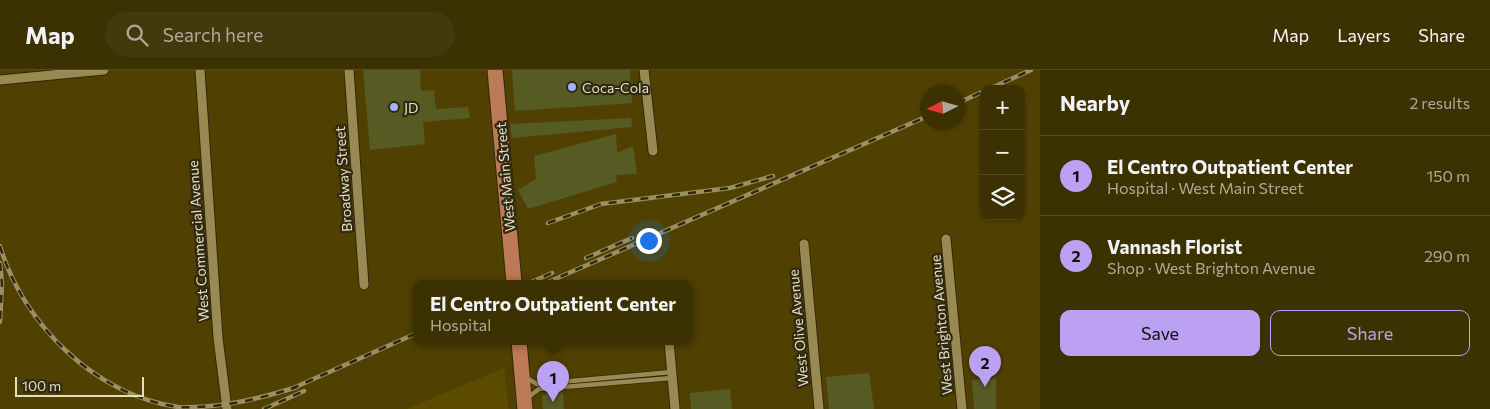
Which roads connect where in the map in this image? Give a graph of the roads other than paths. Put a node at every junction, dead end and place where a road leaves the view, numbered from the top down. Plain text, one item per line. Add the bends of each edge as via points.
1 (104, 70) edge
2 (200, 70) edge
3 (349, 70) edge
4 (495, 70) edge
5 (644, 70) edge
6 (0, 80) edge
7 (653, 151) dead end
8 (946, 239) dead end
9 (804, 244) dead end
10 (514, 280) edge
11 (364, 285) dead end
12 (519, 345) edge
13 (669, 345) edge
14 (522, 375) junction
15 (672, 375) junction
16 (525, 404) edge
17 (228, 409) edge
18 (675, 409) edge
19 (820, 409) edge
20 (962, 409) edge

1 - 6 street
2 - 17 street, West Commercial Avenue via 218,338
3 - 11 street, Broadway Street
4 - 10 main road, West Main Street
5 - 7 street
8 - 20 street, West Brighton Avenue
9 - 19 street, West Olive Avenue
12 - 14 main road
13 - 15 street
14 - 15 lane via 537,384
14 - 16 main road
15 - 16 lane via 539,389
15 - 18 street

